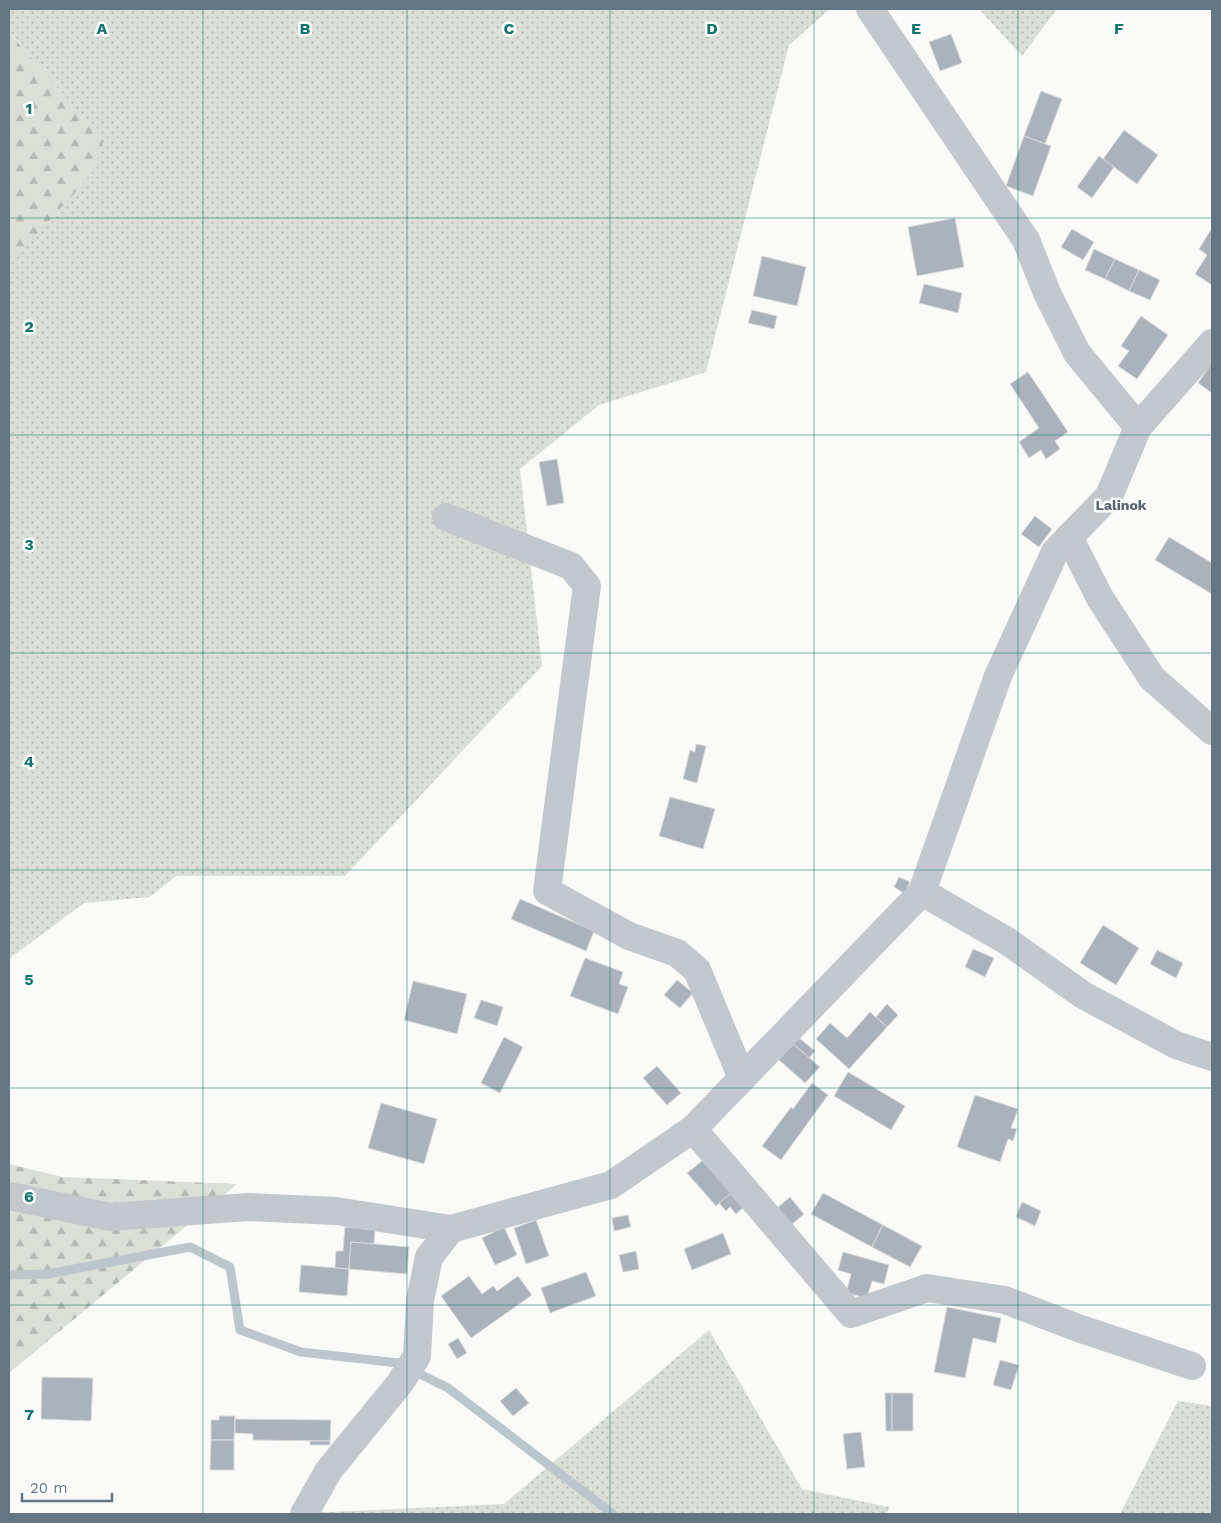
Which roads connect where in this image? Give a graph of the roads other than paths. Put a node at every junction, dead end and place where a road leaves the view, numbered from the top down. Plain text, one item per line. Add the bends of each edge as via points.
1 (870, 9) edge
2 (1212, 342) edge
3 (1138, 427) junction
4 (446, 517) dead end
5 (1069, 537) junction
6 (1212, 731) edge
7 (922, 892) junction
8 (1212, 1057) edge
9 (742, 1078) junction
10 (694, 1129) junction
11 (9, 1196) edge
12 (451, 1229) junction
13 (1192, 1366) dead end
14 (304, 1514) edge

1 - 3 street via 1026,240 1047,293 1077,352
2 - 3 street
3 - 5 street via 1108,496
4 - 9 street via 571,566 587,586 547,891 629,936 677,953 697,970
5 - 6 street via 1100,598 1152,678
5 - 7 street via 1055,552 998,676
7 - 8 street via 1008,941 1083,996 1176,1045
7 - 9 street
9 - 10 street
10 - 12 street via 611,1185
10 - 13 street via 851,1314 927,1288 1005,1300
11 - 12 street via 111,1217 258,1208 336,1211
12 - 14 street via 429,1257 420,1302 417,1356 400,1383 329,1470

